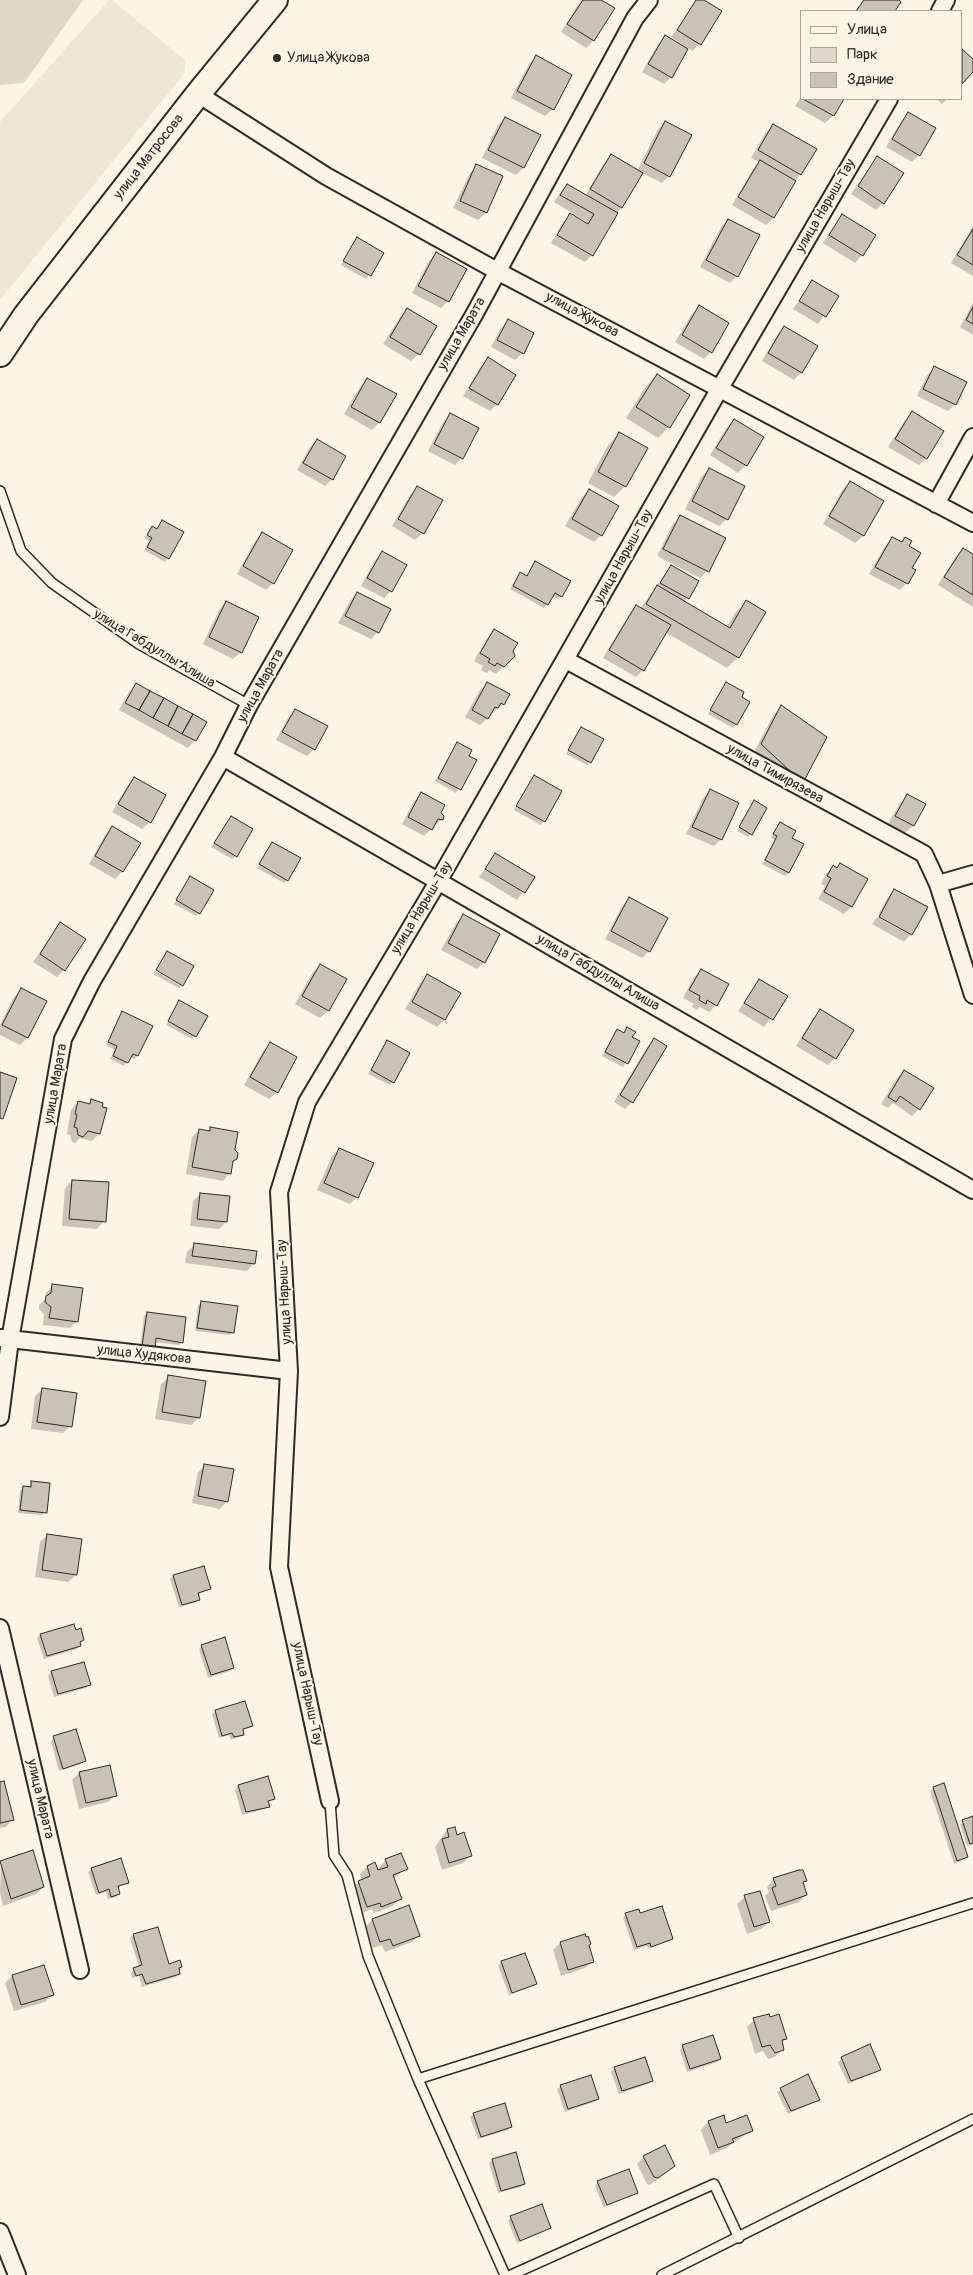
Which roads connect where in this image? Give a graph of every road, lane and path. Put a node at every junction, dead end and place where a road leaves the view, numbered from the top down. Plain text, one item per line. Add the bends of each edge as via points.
1 (274, 0) edge
2 (649, 0) edge
3 (198, 94) junction
4 (888, 100) edge
5 (498, 271) junction
6 (0, 354) edge
7 (720, 388) junction
8 (973, 437) edge
9 (0, 490) edge
10 (936, 504) junction
11 (973, 524) edge
12 (566, 660) junction
13 (249, 706) junction
14 (223, 757) junction
15 (973, 874) edge
16 (439, 880) junction
17 (938, 884) junction
18 (973, 995) edge
19 (973, 1190) edge
20 (5, 1339) edge
21 (289, 1371) junction
22 (0, 1417) edge
23 (0, 1628) edge
24 (330, 1801) joint
25 (973, 1903) edge
26 (80, 1970) dead end
27 (418, 2079) junction
28 (973, 2119) edge
29 (0, 2232) edge
30 (738, 2238) junction
31 (17, 2275) edge
32 (505, 2275) edge
33 (511, 2275) edge
34 (662, 2275) edge

1 - 3 main road, улица Матросова
2 - 5 street, улица Марата via 635,18
3 - 5 street, улица Жукова via 326,176
3 - 6 main road, улица Матросова via 26,315
4 - 7 street, улица Нарыш-Тау
5 - 7 street, улица Жукова
5 - 13 street, улица Марата
7 - 10 street, улица Жукова
7 - 12 street, улица Нарыш-Тау
8 - 10 street
9 - 13 lane, улица Габдуллы Алиша via 21,551 52,583 139,644
10 - 11 street, улица Жукова
12 - 16 street, улица Нарыш-Тау
12 - 17 street, улица Тимирязева via 924,854
13 - 14 street, улица Марата
14 - 16 street, улица Габдуллы Алиша
14 - 20 street, улица Марата via 92,981 63,1039
15 - 17 street
16 - 19 street, улица Габдуллы Алиша
16 - 21 street, улица Нарыш-Тау via 307,1102 279,1192
17 - 18 street, улица Тимирязева
20 - 21 street, улица Худякова
20 - 22 street, улица Марата
21 - 24 street, улица Нарыш-Тау via 279,1567
23 - 26 street, улица Марата
24 - 27 lane via 334,1855 347,1874 368,1956
25 - 27 lane
27 - 32 lane
28 - 30 lane
29 - 31 street
30 - 33 lane via 714,2184
30 - 34 lane

